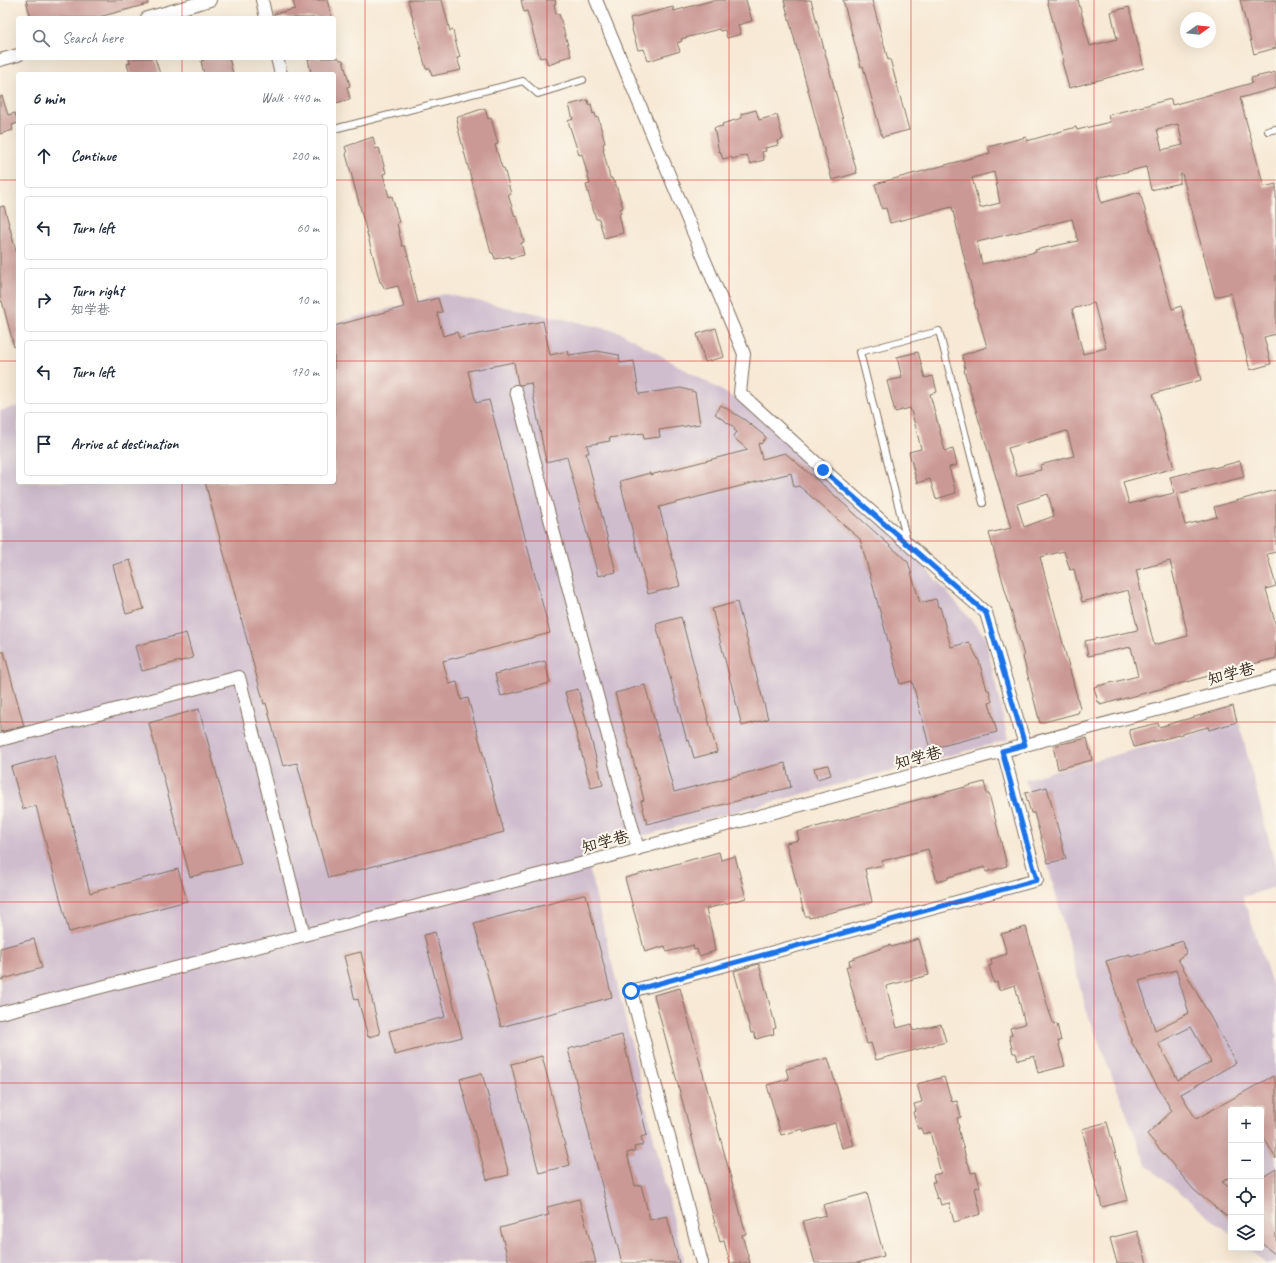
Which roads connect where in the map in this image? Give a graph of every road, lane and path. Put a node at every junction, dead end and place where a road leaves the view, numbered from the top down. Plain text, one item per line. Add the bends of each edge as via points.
1 (210, 0) edge
2 (262, 0) edge
3 (596, 0) edge
4 (154, 16) edge
5 (266, 16) edge
6 (16, 56) edge
7 (0, 60) edge
8 (278, 60) edge
9 (280, 72) edge
10 (583, 80) dead end
11 (336, 128) edge
12 (1276, 129) edge
13 (1268, 131) dead end
14 (516, 391) dead end
15 (983, 503) dead end
16 (908, 544) junction
17 (1276, 678) edge
18 (0, 740) edge
19 (1025, 745) junction
20 (1002, 751) junction
21 (638, 849) junction
22 (304, 935) junction
23 (0, 1013) edge
24 (702, 1263) edge

1 - 4 street
2 - 5 street
3 - 16 street via 744,354 740,393
6 - 7 street
8 - 9 street
10 - 11 lane via 538,94 523,81
12 - 13 lane
14 - 21 street
15 - 16 lane via 939,331 860,352
16 - 19 street via 986,613
17 - 19 street, 知学巷
18 - 22 street via 238,677
19 - 20 street, 知学巷
20 - 21 street, 知学巷
20 - 24 street via 1037,880 631,991
21 - 22 street, 知学巷
22 - 23 street, 知学巷

